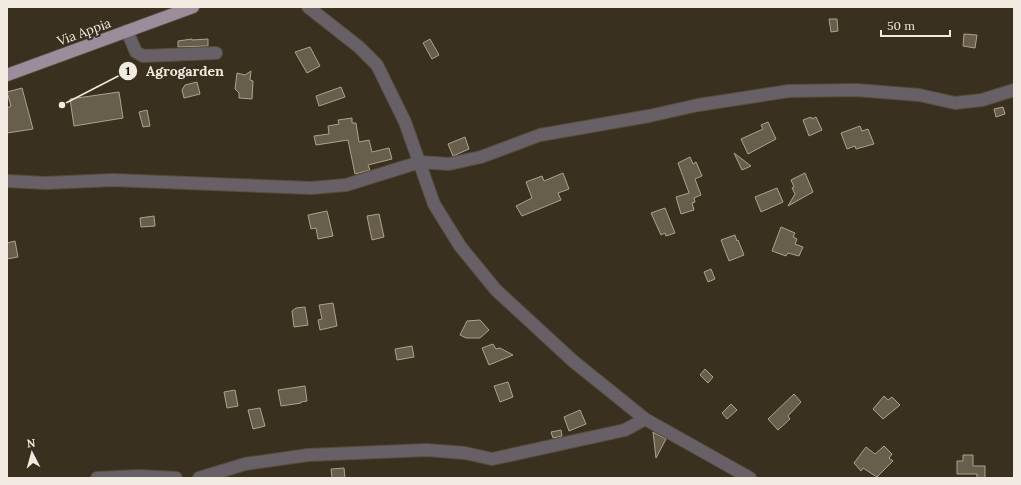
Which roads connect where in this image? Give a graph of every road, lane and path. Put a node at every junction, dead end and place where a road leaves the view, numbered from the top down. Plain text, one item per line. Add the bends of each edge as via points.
1 (193, 7) edge
2 (308, 7) edge
3 (127, 31) junction
4 (216, 53) dead end
5 (7, 75) edge
6 (1014, 90) edge
7 (420, 162) junction
8 (7, 181) edge
9 (645, 419) junction
10 (216, 473) junction
11 (97, 478) edge
12 (176, 478) edge
13 (199, 478) edge
14 (233, 478) edge
15 (750, 478) edge

1 - 3 main road, Via Appia
2 - 7 street via 359,47 377,65 405,122
3 - 4 street via 136,52 143,56
3 - 5 main road, Via Appia
6 - 7 street via 982,100 955,103 919,95 856,90 789,91 698,105 540,135 481,156 449,164
7 - 8 street via 346,185 311,188 113,180 46,183
7 - 9 street via 434,204 460,246 496,290 573,360
9 - 10 street via 624,430 492,459 465,453 427,450 316,454 246,464
9 - 15 street
10 - 13 street
10 - 14 street
11 - 12 street

